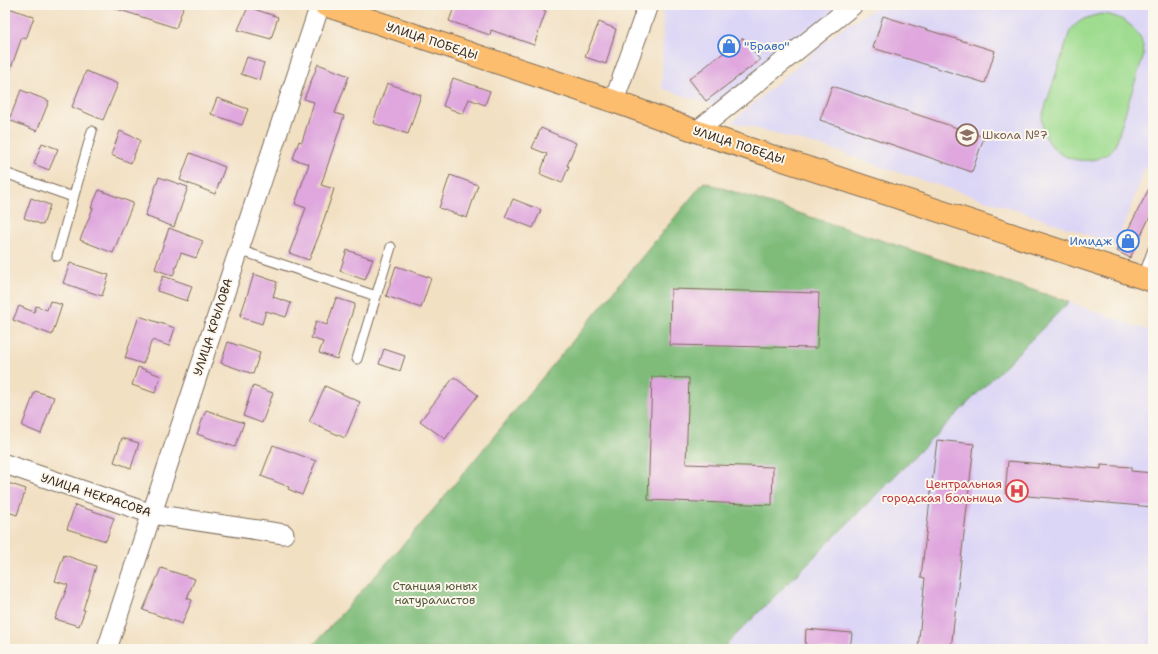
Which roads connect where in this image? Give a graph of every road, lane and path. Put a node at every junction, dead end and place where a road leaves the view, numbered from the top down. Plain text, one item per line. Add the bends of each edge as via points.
1 (320, 5) edge
2 (325, 5) edge
3 (337, 5) edge
4 (648, 5) edge
5 (853, 5) edge
6 (615, 98) junction
7 (699, 130) junction
8 (92, 131) dead end
9 (5, 173) edge
10 (74, 197) junction
11 (391, 247) dead end
12 (1153, 249) edge
13 (239, 250) junction
14 (57, 256) dead end
15 (1150, 278) edge
16 (376, 296) junction
17 (357, 358) dead end
18 (5, 464) edge
19 (152, 514) junction
20 (284, 534) dead end
21 (107, 649) edge

1 - 13 street, УЛИЦА КРЫЛОВА
2 - 7 main road, УЛИЦА ПОБЕДЫ
3 - 6 main road, УЛИЦА ПОБЕДЫ
4 - 6 street
5 - 7 street
6 - 7 main road, УЛИЦА ПОБЕДЫ
7 - 15 main road, УЛИЦА ПОБЕДЫ
8 - 10 lane
9 - 10 lane
10 - 14 lane
11 - 16 lane
12 - 15 lane
13 - 16 lane
13 - 19 street, УЛИЦА КРЫЛОВА
16 - 17 lane
18 - 19 street, УЛИЦА НЕКРАСОВА
19 - 20 street, УЛИЦА НЕКРАСОВА
19 - 21 street, УЛИЦА КРЫЛОВА

